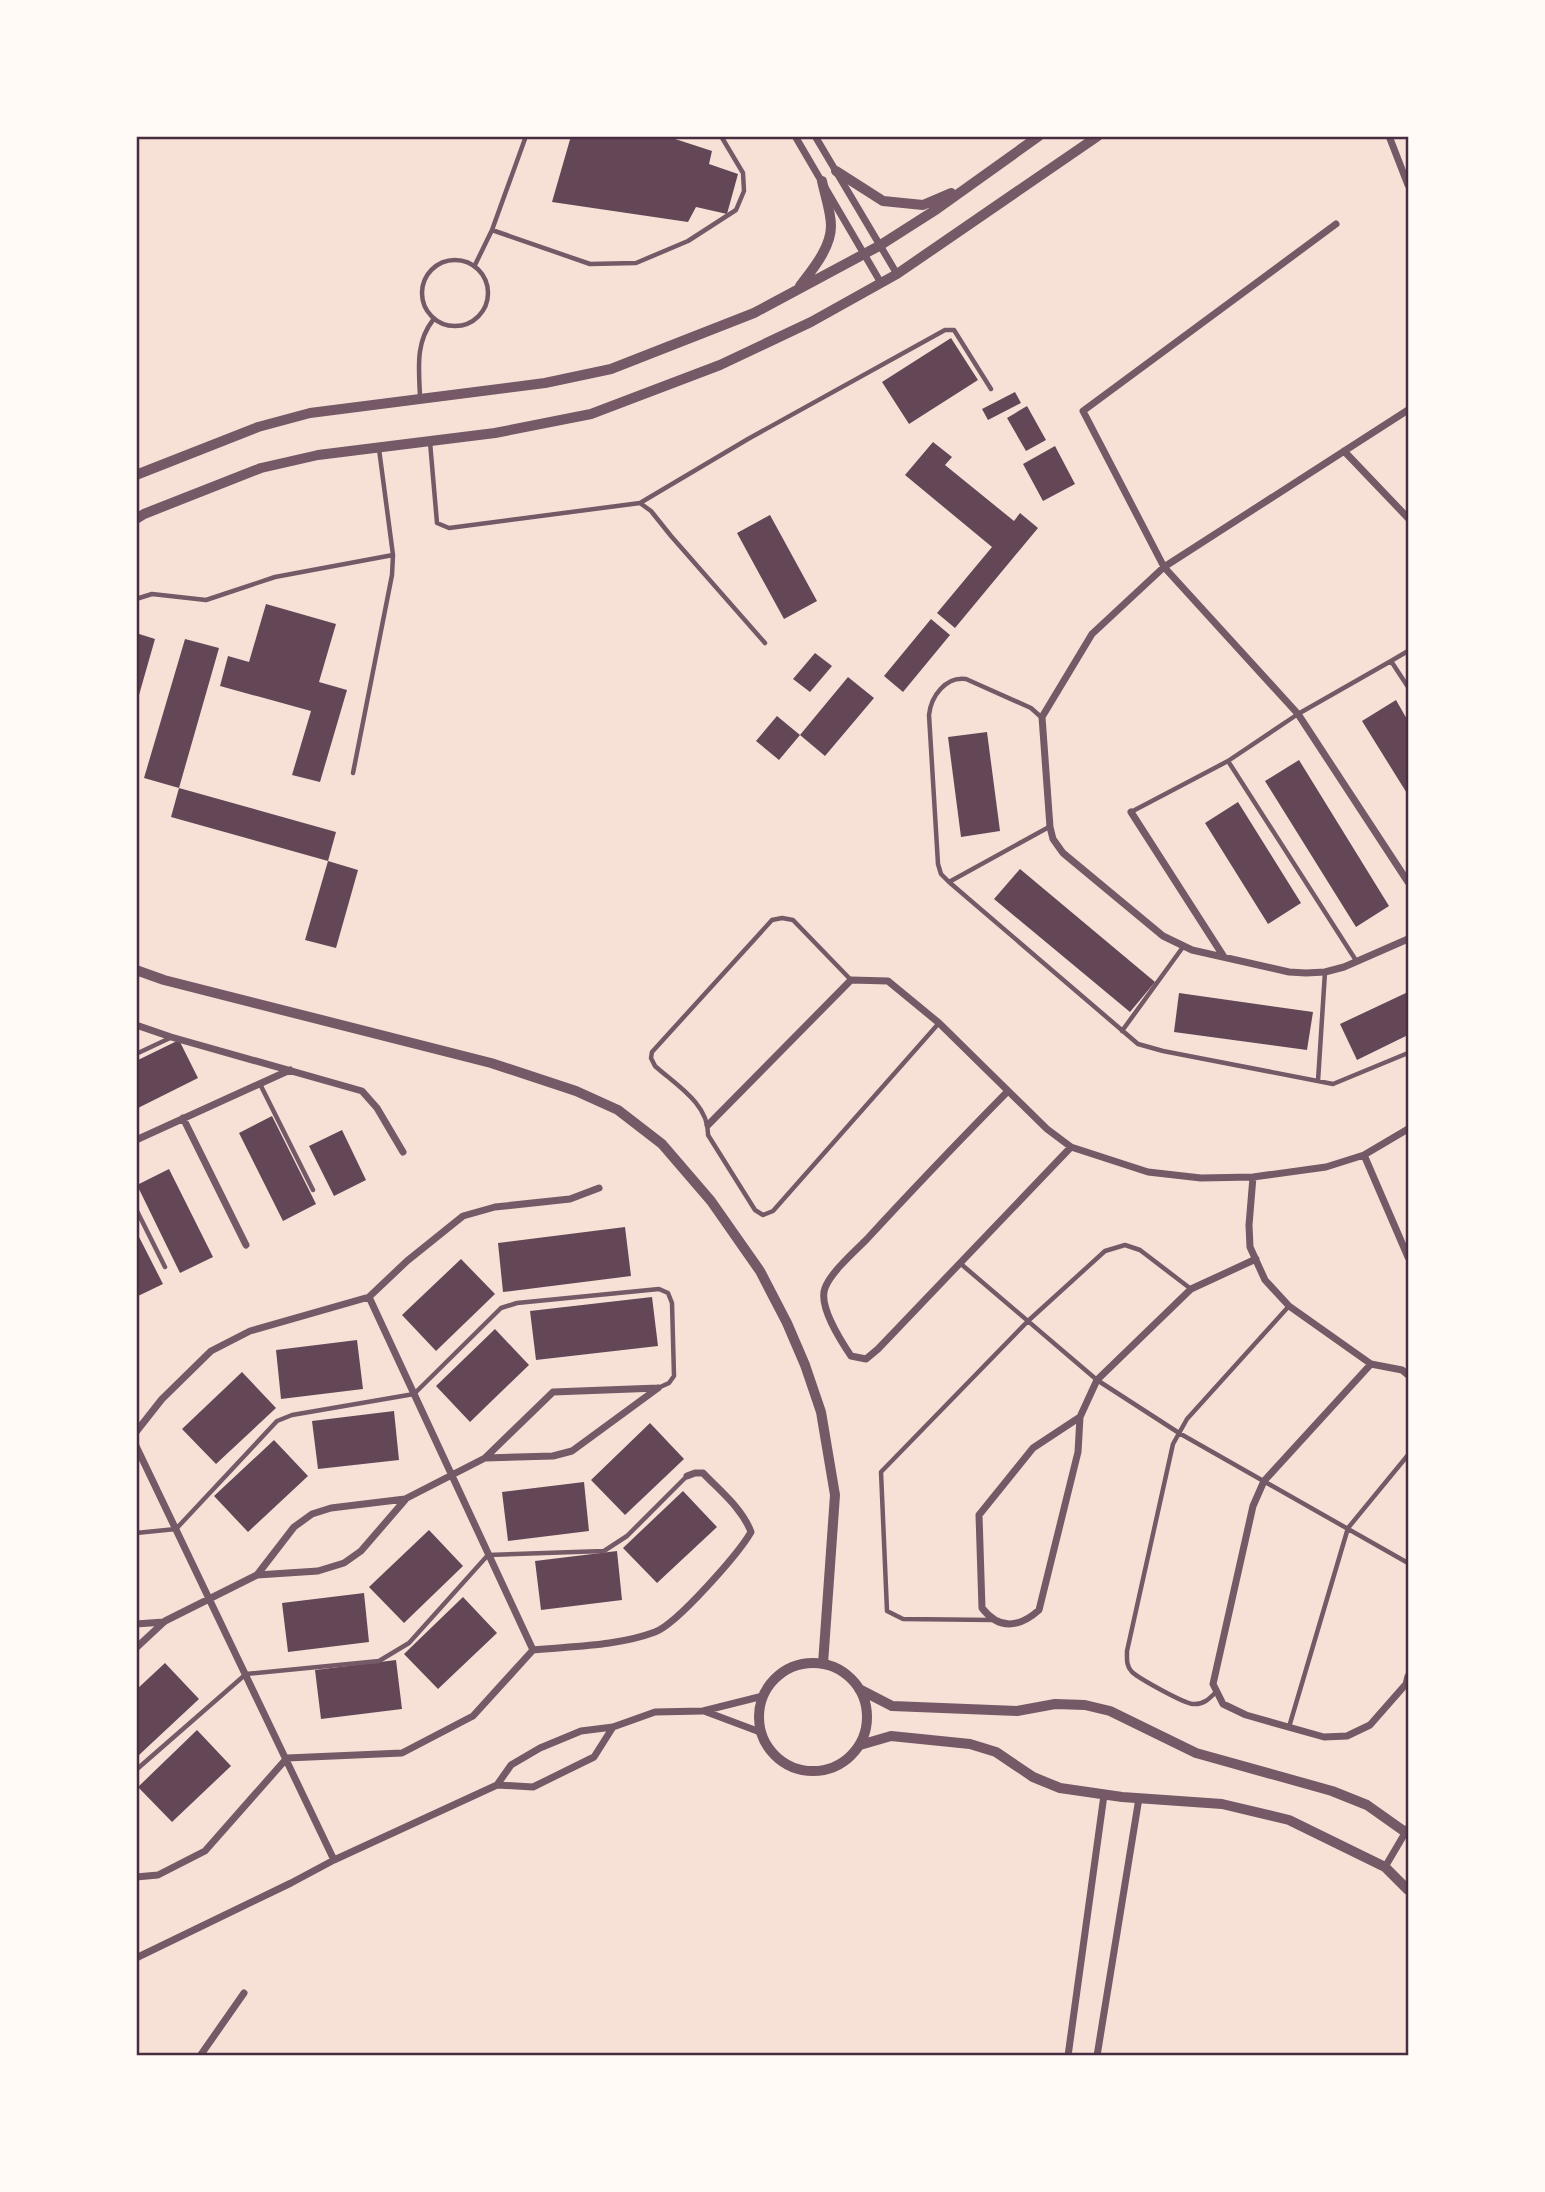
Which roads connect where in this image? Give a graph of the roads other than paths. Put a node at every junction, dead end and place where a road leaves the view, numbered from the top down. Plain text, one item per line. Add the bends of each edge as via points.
1 (526, 136) edge
2 (721, 136) edge
3 (795, 136) edge
4 (816, 136) edge
5 (1039, 136) edge
6 (1098, 136) edge
7 (1389, 136) edge
8 (836, 170) junction
9 (822, 181) junction
10 (1409, 185) edge
11 (969, 186) junction
12 (1336, 224) dead end
13 (492, 230) junction
14 (879, 246) junction
15 (863, 254) junction
16 (474, 266) junction
17 (897, 274) junction
18 (881, 283) junction
19 (796, 291) junction
20 (433, 320) junction
21 (991, 389) dead end
22 (421, 398) junction
23 (1409, 411) edge
24 (430, 441) junction
25 (379, 449) junction
26 (1344, 451) junction
27 (136, 475) edge
28 (640, 503) junction
29 (1409, 518) edge
30 (136, 520) edge
31 (393, 555) junction
32 (1164, 567) junction
33 (136, 599) edge
34 (765, 643) dead end
35 (1409, 651) edge
36 (1391, 660) junction
37 (1409, 687) edge
38 (1298, 714) junction
39 (1042, 717) junction
40 (1227, 761) junction
41 (353, 773) dead end
42 (1131, 812) joint
43 (1050, 827) junction
44 (949, 882) junction
45 (1409, 882) edge
46 (1409, 939) edge
47 (1183, 947) junction
48 (1224, 958) junction
49 (1357, 962) junction
50 (136, 970) edge
51 (1325, 972) junction
52 (850, 980) junction
53 (939, 1023) junction
54 (136, 1025) edge
55 (1122, 1031) junction
56 (171, 1037) junction
57 (1409, 1053) edge
58 (136, 1054) edge
59 (291, 1070) junction
60 (1318, 1082) junction
61 (260, 1084) junction
62 (1007, 1091) junction
63 (183, 1118) junction
64 (708, 1125) junction
65 (1409, 1129) edge
66 (136, 1140) edge
67 (1071, 1147) junction
68 (402, 1152) dead end
69 (1364, 1155) junction
70 (1253, 1177) junction
71 (599, 1188) dead end
72 (313, 1190) dead end
73 (136, 1209) edge
74 (1409, 1238) edge
75 (1400, 1241) junction
76 (246, 1245) dead end
77 (1409, 1257) edge
78 (1256, 1259) junction
79 (961, 1264) junction
80 (165, 1267) dead end
81 (1191, 1289) junction
82 (369, 1297) junction
83 (1289, 1306) junction
84 (1028, 1321) junction
85 (1371, 1364) junction
86 (1409, 1375) edge
87 (1097, 1380) junction
88 (658, 1388) junction
89 (414, 1394) junction
90 (1080, 1417) junction
91 (136, 1432) edge
92 (1179, 1433) junction
93 (136, 1446) edge
94 (1409, 1455) edge
95 (485, 1458) junction
96 (452, 1475) junction
97 (688, 1476) joint
98 (1264, 1481) junction
99 (405, 1499) junction
100 (1348, 1528) junction
101 (176, 1529) junction
102 (136, 1533) edge
103 (488, 1555) junction
104 (1409, 1563) edge
105 (257, 1575) junction
106 (210, 1597) junction
107 (992, 1620) junction
108 (165, 1621) junction
109 (136, 1624) edge
110 (136, 1648) edge
111 (533, 1650) junction
112 (822, 1664) junction
113 (246, 1674) junction
114 (1409, 1676) edge
115 (1215, 1688) junction
116 (859, 1689) junction
117 (763, 1696) junction
118 (703, 1711) junction
119 (613, 1727) junction
120 (1289, 1727) junction
121 (760, 1732) junction
122 (860, 1745) junction
123 (287, 1758) junction
124 (136, 1770) edge
125 (497, 1785) junction
126 (1104, 1795) junction
127 (1139, 1798) junction
128 (1408, 1831) edge
129 (334, 1860) junction
130 (1385, 1867) junction
131 (136, 1877) edge
132 (1409, 1890) edge
133 (136, 1958) edge
134 (244, 1993) dead end
135 (200, 2056) edge
136 (1068, 2056) edge
137 (1097, 2056) edge

1 - 13 lane
2 - 13 lane via 743,173 744,191 736,210 688,240 636,262 590,264
3 - 9 street
4 - 8 street
5 - 11 street
6 - 17 street
7 - 10 street
8 - 11 street via 883,201 902,204 923,205
8 - 14 street
9 - 15 street
9 - 19 street via 829,236 817,263
11 - 14 street
12 - 32 street via 1083,411
13 - 16 lane
14 - 15 street
14 - 17 street
15 - 18 street
15 - 19 street
16 - 20 lane via 453,260 432,269 425,278 422,300
16 - 20 lane via 489,288 482,314 459,327
17 - 18 street
18 - 24 street via 720,365 591,414
19 - 22 street via 754,313 611,369 545,383
20 - 22 lane via 424,332 419,357
21 - 28 lane via 954,330 945,330
22 - 27 street via 310,413 258,427
23 - 26 street
24 - 25 street
24 - 28 lane via 437,523 449,528
25 - 30 street via 318,455 261,468
25 - 31 lane
26 - 29 street
26 - 32 street
28 - 34 lane via 652,511
31 - 33 lane via 275,578 206,600 152,594
31 - 41 lane
32 - 38 street
32 - 39 street via 1092,634
35 - 36 lane
36 - 37 lane
36 - 38 lane
38 - 40 lane
38 - 45 street
39 - 43 street
39 - 44 lane via 966,679 948,681 933,699 929,715 938,864
40 - 42 lane
40 - 49 lane
42 - 48 street
43 - 44 lane
43 - 47 street via 1063,853 1163,936
44 - 55 lane
46 - 49 street
47 - 48 street
47 - 55 lane
48 - 51 street via 1289,972
49 - 51 street
50 - 112 street via 491,1063 564,1087 618,1110 662,1144 711,1200 760,1271 801,1354 821,1412 835,1495
51 - 60 lane
52 - 53 street via 888,981
52 - 64 street
52 - 64 lane via 793,920 772,920 652,1052 654,1066 699,1105
53 - 62 street
53 - 64 lane via 773,1211 763,1215 755,1210 708,1135
54 - 56 street
55 - 60 lane via 1147,1048
56 - 58 lane
56 - 59 street
57 - 60 lane via 1343,1082
59 - 61 street
59 - 68 street via 362,1091
61 - 63 street
61 - 72 lane
62 - 67 street
62 - 79 street via 824,1289 825,1306 851,1356 866,1359
63 - 66 street
63 - 76 street
65 - 69 street
67 - 70 street via 1148,1172
67 - 79 street
69 - 70 street via 1326,1167
69 - 75 street
70 - 78 street via 1248,1225
71 - 82 street via 570,1199 495,1207 464,1216
73 - 80 lane
74 - 75 lane
75 - 77 street
78 - 81 street
78 - 83 street via 1265,1280
79 - 84 lane
81 - 84 lane via 1140,1250 1125,1245 1105,1251
81 - 87 street
82 - 89 street
82 - 91 street via 250,1331 211,1351
83 - 85 street
83 - 92 lane
84 - 87 lane
84 - 107 lane via 881,1472 887,1611 903,1619
85 - 86 street
85 - 98 street
87 - 90 street
87 - 92 lane
88 - 89 lane via 674,1376 672,1303 668,1293 659,1289 501,1308
88 - 95 street via 572,1451 554,1456
88 - 95 street via 553,1392
89 - 96 street
89 - 101 lane via 277,1421
90 - 107 street via 1078,1452 1039,1610 1027,1621
90 - 107 street via 1032,1448 979,1515 982,1608
92 - 98 lane
92 - 115 lane via 1127,1664 1132,1672 1194,1704 1206,1702
93 - 101 street
94 - 100 lane
95 - 96 street
96 - 99 street
96 - 103 street
97 - 103 lane via 627,1536 604,1551
97 - 111 street via 703,1473 747,1521 751,1532 742,1546 659,1631 631,1640
98 - 100 lane
98 - 115 street via 1253,1506
99 - 105 street via 361,1551 344,1563 318,1571
99 - 105 street via 331,1507 312,1514 294,1527
100 - 104 lane
100 - 120 lane
101 - 102 lane
101 - 106 street
103 - 111 street
103 - 113 lane via 409,1643 379,1661
105 - 106 street
106 - 108 street
106 - 113 street
108 - 109 street
108 - 110 street
111 - 123 street via 473,1716 402,1753
112 - 116 street via 837,1668
112 - 117 street via 787,1670
113 - 123 street
113 - 124 lane
114 - 120 street via 1370,1725 1347,1736 1324,1737
115 - 120 street via 1223,1704
116 - 122 street via 867,1717
116 - 128 street via 892,1706 1017,1711 1055,1704 1110,1711 1196,1753 1367,1805
117 - 118 street
117 - 121 street via 758,1713
118 - 119 street via 655,1712
118 - 121 street
119 - 125 street via 580,1731 540,1748 511,1765
119 - 125 street via 594,1757 533,1787
121 - 122 street via 780,1761 814,1772 848,1759
122 - 126 street via 891,1736 970,1744 996,1752 1059,1788
123 - 129 street
123 - 131 street via 205,1851 158,1875
125 - 129 street
126 - 127 street
126 - 136 street
127 - 130 street via 1222,1804 1289,1820
127 - 137 street
128 - 130 street
129 - 133 street
130 - 132 street
134 - 135 street

